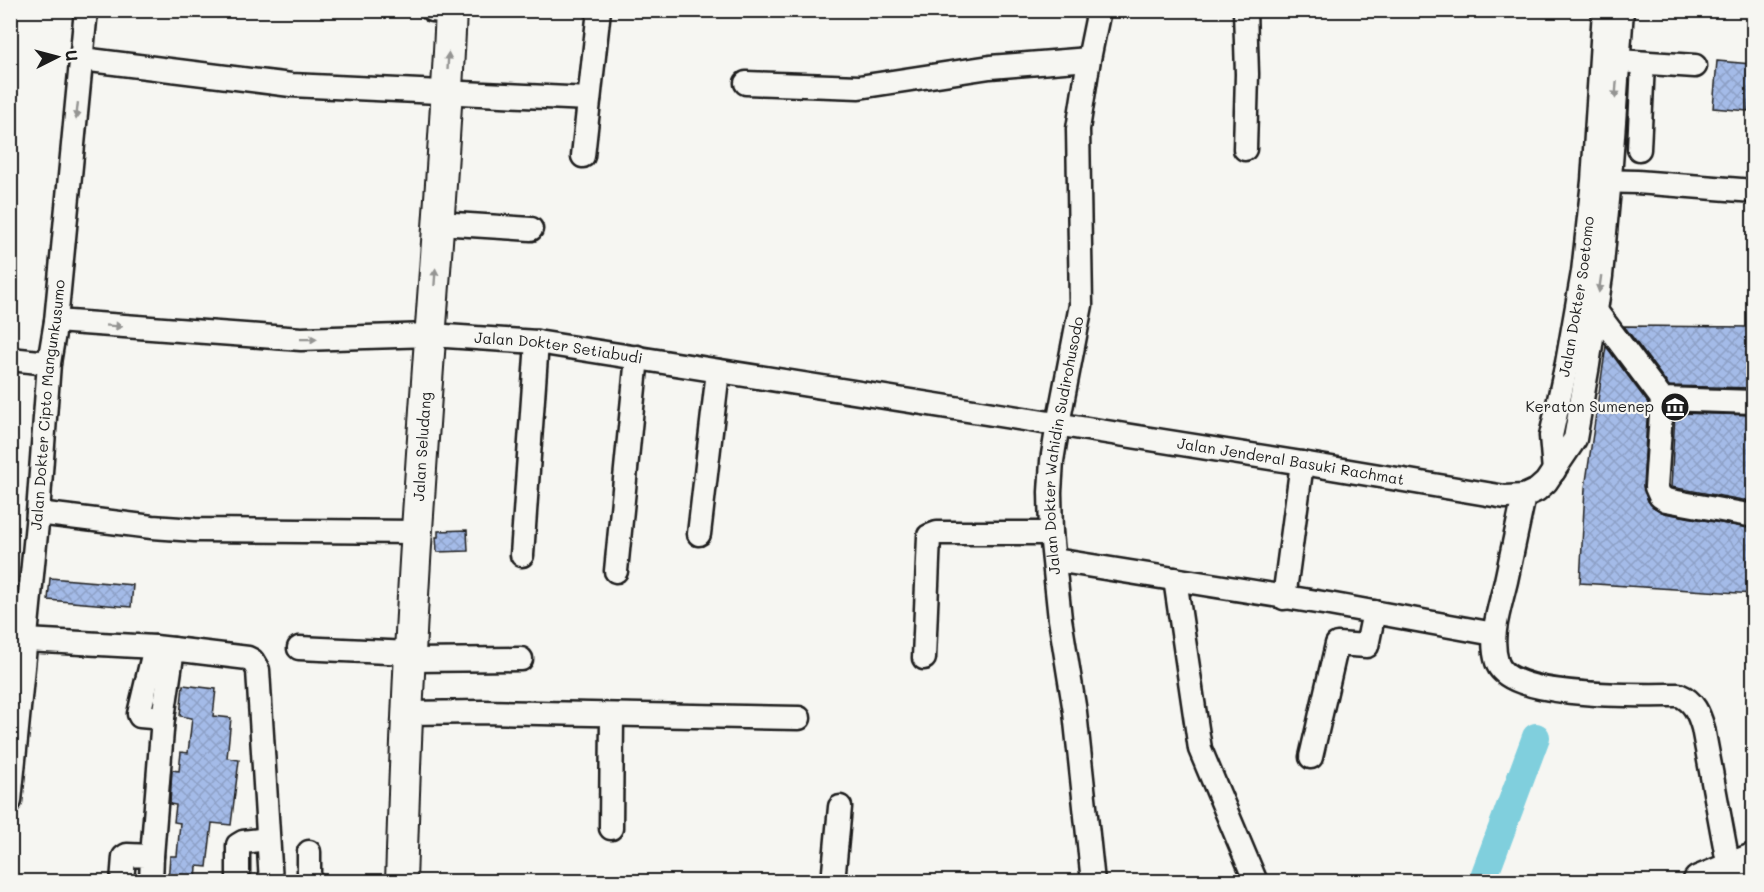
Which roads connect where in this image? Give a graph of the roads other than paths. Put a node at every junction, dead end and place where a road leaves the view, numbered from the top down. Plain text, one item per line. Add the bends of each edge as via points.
1 (86, 10) edge
2 (599, 10) edge
3 (1099, 10) edge
4 (1245, 10) edge
5 (1604, 10) edge
6 (1622, 10) edge
7 (444, 11) edge
8 (82, 59) junction
9 (1089, 59) junction
10 (1610, 61) junction
11 (1643, 63) junction
12 (1695, 66) dead end
13 (746, 83) dead end
14 (447, 93) junction
15 (589, 99) junction
16 (1245, 149) dead end
17 (1639, 149) dead end
18 (583, 156) dead end
19 (1602, 181) junction
20 (1754, 191) edge
21 (438, 223) junction
22 (531, 228) dead end
23 (1586, 310) junction
24 (56, 321) junction
25 (431, 335) junction
26 (537, 342) junction
27 (637, 357) junction
28 (10, 359) edge
29 (50, 363) junction
30 (718, 371) junction
31 (1662, 399) junction
32 (1754, 402) edge
33 (1058, 424) junction
34 (1302, 463) junction
35 (1524, 496) junction
36 (38, 513) junction
37 (1754, 516) edge
38 (417, 531) junction
39 (1051, 533) junction
40 (699, 534) dead end
41 (522, 555) dead end
42 (1054, 560) junction
43 (616, 571) dead end
44 (1175, 579) junction
45 (21, 588) edge
46 (1284, 598) junction
47 (1374, 612) junction
48 (1494, 634) junction
49 (26, 640) junction
50 (164, 648) junction
51 (299, 648) dead end
52 (410, 657) junction
53 (924, 658) dead end
54 (521, 659) dead end
55 (15, 705) edge
56 (407, 713) junction
57 (612, 715) junction
58 (799, 718) dead end
59 (1311, 757) dead end
60 (10, 801) edge
61 (840, 807) dead end
62 (611, 828) dead end
63 (268, 839) junction
64 (309, 852) dead end
65 (152, 856) junction
66 (1741, 865) edge
67 (122, 882) edge
68 (151, 882) edge
69 (238, 882) edge
70 (271, 882) edge
71 (309, 882) edge
72 (401, 882) edge
73 (833, 882) edge
74 (1093, 882) edge
75 (1256, 882) edge
76 (1700, 882) edge

1 - 8 street, Jalan Dokter Cipto Mangunkusumo
2 - 15 street
3 - 9 street, Jalan Dokter Wahidin Sudirohusodo
4 - 16 street
5 - 10 street, Jalan Dokter Soetomo
6 - 10 street, Jalan Dokter Soetomo
14 -> 7 main road, Jalan Seludang
8 - 14 street via 291,85
8 -> 24 street, Jalan Dokter Cipto Mangunkusumo
9 - 13 street via 990,67 859,87
9 - 33 street, Jalan Dokter Wahidin Sudirohusodo via 1078,129 1081,304
10 - 11 street
10 - 19 street, Jalan Dokter Soetomo
11 - 12 street
11 - 17 street
14 - 15 street
14 - 21 main road, Jalan Seludang
15 - 18 street
19 - 20 street
19 - 23 street, Jalan Dokter Soetomo
21 - 22 street
25 -> 21 main road, Jalan Seludang
23 - 31 street
23 - 35 street, Jalan Dokter Soetomo via 1575,440 1546,483
24 -> 25 street, Jalan Dokter Setiabudi via 301,339
24 - 29 street, Jalan Dokter Cipto Mangunkusumo
25 - 26 street, Jalan Dokter Setiabudi
25 - 38 main road, Jalan Seludang
26 - 27 street, Jalan Dokter Setiabudi
26 - 41 street
27 - 30 street, Jalan Dokter Setiabudi
27 - 43 street
28 - 29 street
29 - 36 street, Jalan Dokter Cipto Mangunkusumo
30 - 33 street, Jalan Dokter Setiabudi
30 - 40 street
31 - 32 street
31 - 37 street via 1656,487 1660,496 1666,501
33 - 34 street, Jalan Jenderal Basuki Rachmat
33 - 39 street, Jalan Dokter Wahidin Sudirohusodo via 1052,460
34 - 35 street, Jalan Jenderal Basuki Rachmat via 1505,497
34 - 46 street
35 - 48 street
36 - 38 street via 195,530
36 - 45 street, Jalan Dokter Cipto Mangunkusumo
38 - 52 main road, Jalan Seludang
39 - 42 street, Jalan Dokter Wahidin Sudirohusodo
39 - 53 street via 929,536
42 - 44 street
42 - 74 street, Jalan Dokter Wahidin Sudirohusodo
44 - 46 street
44 - 75 street via 1200,749
45 - 49 street, Jalan Dokter Cipto Mangunkusumo
46 - 47 street
47 - 48 street
47 - 59 street via 1367,646 1336,644
48 - 66 street via 1497,664 1520,682 1602,696 1679,695 1692,704 1699,714
49 - 50 street
49 - 55 street, Jalan Dokter Cipto Mangunkusumo
50 - 63 street via 248,658 256,665
50 - 65 street via 140,716 163,718
51 - 52 street
52 - 54 street
52 - 56 main road, Jalan Seludang
55 - 60 street, Jalan Dokter Cipto Mangunkusumo
56 - 57 street
56 - 72 main road, Jalan Seludang
57 - 58 street
57 - 62 street
61 - 73 street
63 - 69 street via 238,845
63 - 70 street
64 - 71 street
65 - 67 street via 124,855
65 - 68 street
66 - 76 highway

